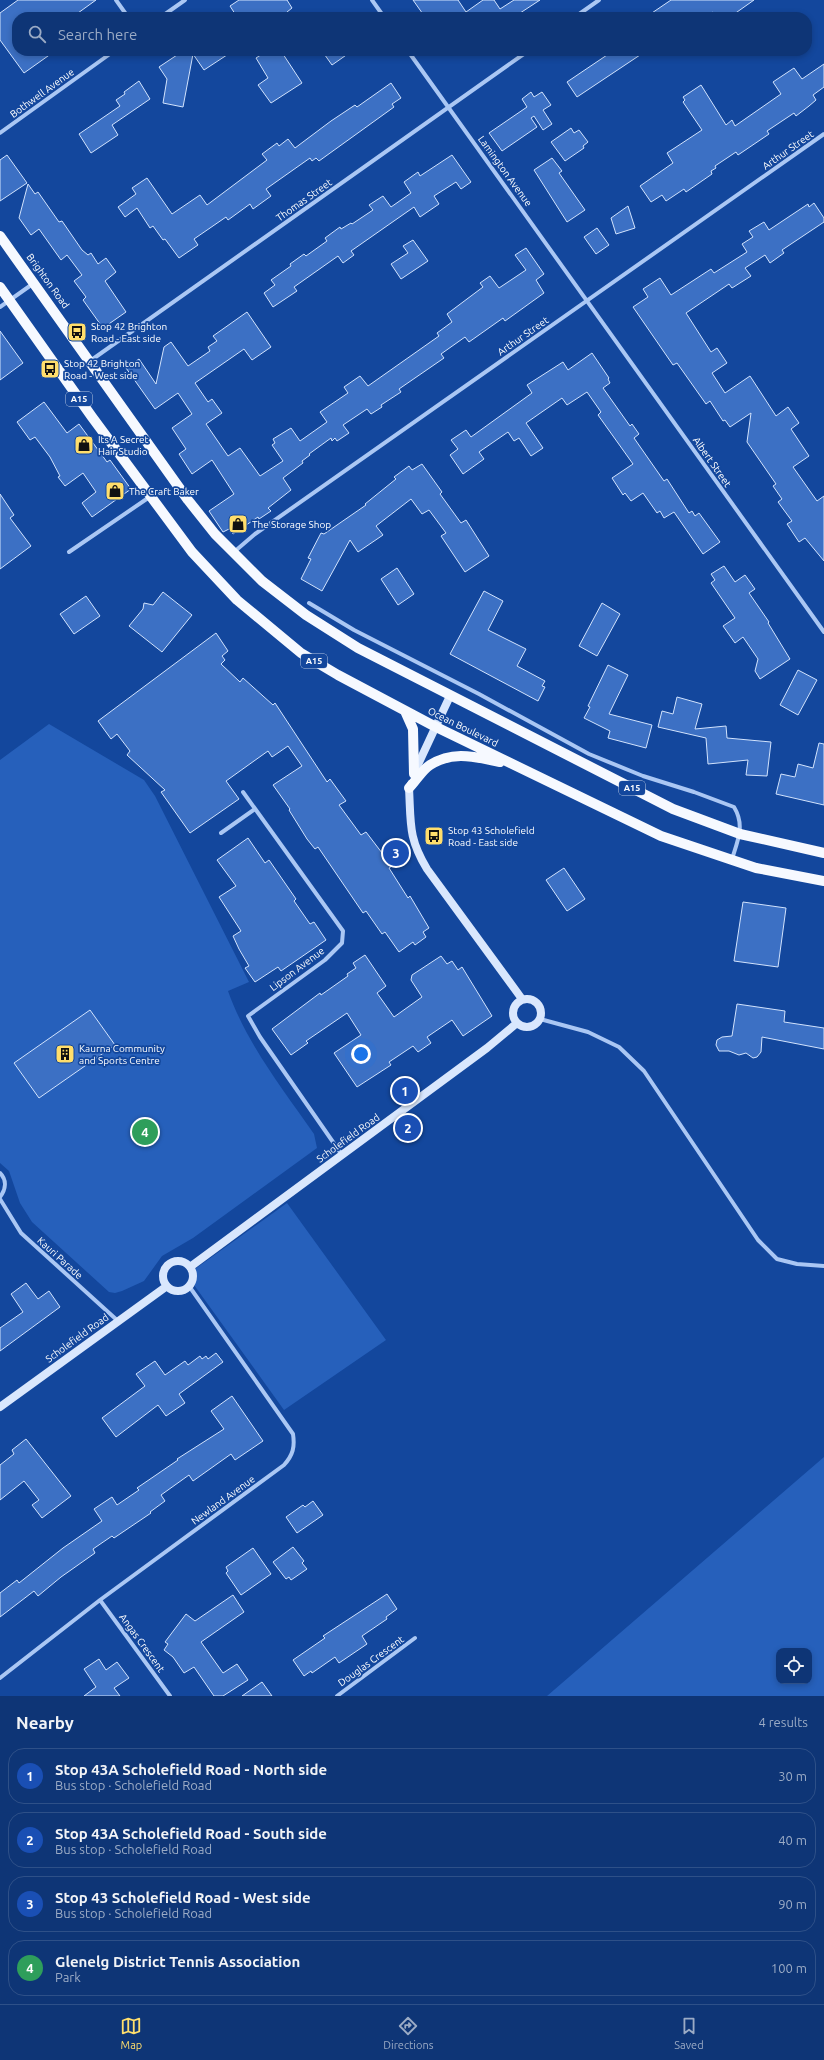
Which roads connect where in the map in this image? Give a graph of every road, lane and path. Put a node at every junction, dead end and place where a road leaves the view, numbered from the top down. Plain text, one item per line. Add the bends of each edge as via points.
1 (116, 0) edge
2 (185, 0) edge
3 (372, 0) edge
4 (599, 0) edge
5 (124, 12) edge
6 (168, 12) edge
7 (380, 12) edge
8 (582, 12) edge
9 (107, 56) edge
10 (412, 56) edge
11 (521, 56) edge
12 (449, 107) junction
13 (0, 133) edge
14 (824, 134) edge
15 (0, 236) edge
16 (34, 282) junction
17 (0, 287) edge
18 (10, 300) junction
19 (588, 301) junction
20 (0, 307) edge
21 (90, 361) junction
22 (151, 496) junction
23 (68, 552) dead end
24 (232, 553) junction
25 (309, 603) dead end
26 (824, 632) edge
27 (450, 696) junction
28 (405, 711) junction
29 (434, 726) junction
30 (514, 765) junction
31 (414, 774) junction
32 (409, 788) junction
33 (243, 792) dead end
34 (255, 809) junction
35 (221, 833) dead end
36 (740, 834) junction
37 (824, 853) edge
38 (731, 860) junction
39 (824, 882) edge
40 (522, 999) junction
41 (540, 1019) junction
42 (517, 1023) junction
43 (342, 1154) junction
44 (0, 1173) edge
45 (0, 1198) edge
46 (824, 1266) edge
47 (190, 1267) junction
48 (167, 1286) junction
49 (189, 1286) junction
50 (118, 1321) junction
51 (0, 1407) edge
52 (100, 1600) junction
53 (415, 1638) dead end
54 (0, 1678) edge
55 (170, 1696) edge
56 (337, 1696) edge

1 - 5 street
2 - 6 street
3 - 7 street
4 - 8 street
9 - 13 street, Bothwell Avenue
10 - 12 street, Lamington Avenue
11 - 12 street, Thomas Street
12 - 19 street, Lamington Avenue
12 - 21 street, Thomas Street
14 - 19 street, Arthur Street
15 - 16 main road, Brighton Road / A15
16 - 18 street
16 - 21 main road, Brighton Road / A15
17 - 18 main road, A15
18 - 20 street
18 - 22 main road, A15
19 - 24 street, Arthur Street via 255,534
19 - 26 street, Albert Street
21 - 24 main road, Brighton Road / A15 via 188,500
22 - 23 street
22 - 28 main road, Ocean Boulevard / A15 via 192,552 237,600 301,652
24 - 27 main road, A15 via 324,628
25 - 36 street via 354,630 589,754 643,776 734,807 741,824
27 - 29 street
27 - 36 main road, A15 via 673,809
28 - 29 main road, Ocean Boulevard / A15
28 - 31 main road via 413,729
29 - 30 main road, Ocean Boulevard / A15
29 - 31 street
30 - 32 main road via 461,755 444,758 430,766
30 - 38 main road, Ocean Boulevard / A15 via 660,836
31 - 32 street
32 - 40 street via 411,835 416,850
33 - 34 street, Lipson Avenue
34 - 35 street
34 - 43 street, Lipson Avenue via 343,931 342,943 325,960 248,1016
36 - 37 main road, A15
36 - 38 street
38 - 39 main road, Ocean Boulevard / A15 via 756,868
40 - 41 street via 528,998 539,1004
40 - 42 street via 513,1007 513,1018
41 - 42 street via 527,1027
41 - 46 street via 588,1032 619,1047 644,1071 758,1240 777,1259
42 - 43 street, Scholefield Road via 487,1048
43 - 47 street, Scholefield Road
44 - 45 street via 5,1184 5,1190
45 - 50 street, Kauri Parade via 21,1233
47 - 48 street via 179,1262 166,1267 163,1277
47 - 49 street via 192,1277
48 - 49 street via 180,1291
48 - 50 street, Scholefield Road
49 - 52 street, Newland Avenue via 293,1434 292,1456 284,1465
50 - 51 street, Scholefield Road
52 - 54 street, Newland Avenue
52 - 55 street, Angas Crescent
53 - 56 street, Douglas Crescent

